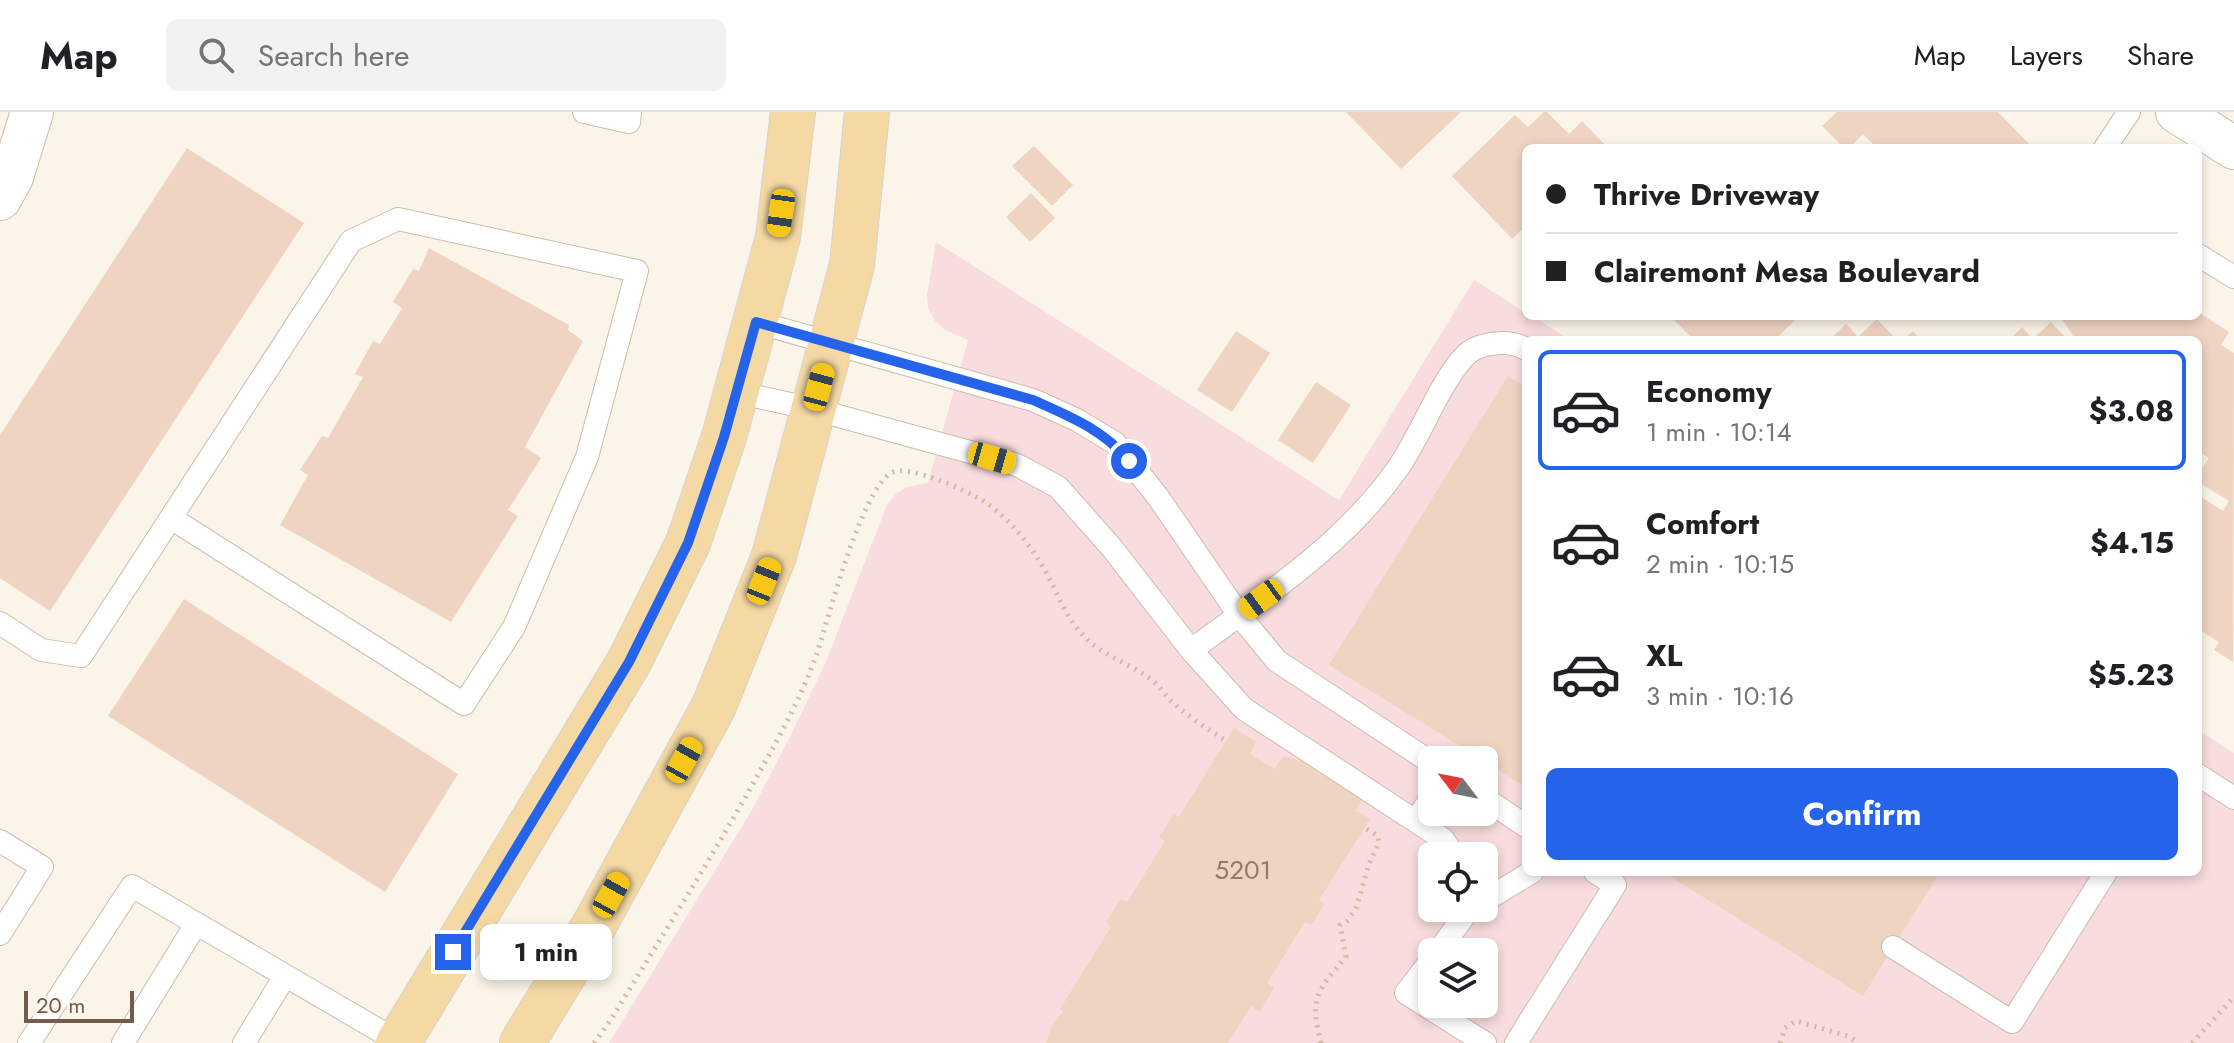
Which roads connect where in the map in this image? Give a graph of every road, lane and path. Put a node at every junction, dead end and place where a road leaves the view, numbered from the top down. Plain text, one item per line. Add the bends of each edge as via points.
1 (32, 112) edge
2 (584, 112) edge
3 (630, 112) edge
4 (793, 112) edge
5 (867, 112) edge
6 (2129, 112) edge
7 (2177, 112) edge
8 (2108, 144) edge
9 (2234, 148) edge
10 (4, 181) edge
11 (2202, 257) edge
12 (2234, 277) edge
13 (756, 322) junction
14 (831, 343) junction
15 (1522, 347) edge
16 (736, 392) junction
17 (813, 409) junction
18 (171, 518) junction
19 (1239, 615) junction
20 (0, 623) edge
21 (1191, 650) junction
22 (1226, 741) dead end
23 (1418, 754) edge
24 (2202, 778) edge
25 (2234, 798) edge
26 (1498, 807) edge
27 (1418, 818) edge
28 (1416, 821) junction
29 (1522, 823) edge
30 (1365, 828) dead end
31 (0, 841) edge
32 (1445, 842) edge
33 (1525, 876) edge
34 (1601, 876) edge
35 (2103, 876) edge
36 (1498, 893) edge
37 (1462, 922) edge
38 (196, 924) junction
39 (0, 934) edge
40 (1449, 938) edge
41 (1893, 947) dead end
42 (285, 976) junction
43 (1418, 977) edge
44 (2234, 997) edge
45 (1418, 1001) edge
46 (1446, 1018) edge
47 (29, 1043) edge
48 (123, 1043) edge
49 (244, 1043) edge
50 (398, 1043) edge
51 (522, 1043) edge
52 (594, 1043) edge
53 (1321, 1043) edge
54 (1485, 1043) edge
55 (1516, 1043) edge
56 (1780, 1043) edge
57 (1859, 1043) edge
58 (2192, 1043) edge

1 - 10 street
2 - 3 lane via 629,122
4 - 13 main road via 778,237
5 - 14 main road via 852,265
6 - 8 lane
7 - 9 street
11 - 12 lane
13 - 14 lane
13 - 16 main road
14 - 17 main road
14 - 19 lane via 1033,400 1115,443
15 - 19 lane via 1487,343 1465,355 1397,470 1339,536
16 - 17 lane
16 - 50 main road via 688,543 629,662
17 - 21 lane via 1017,465 1058,487
17 - 51 main road via 774,556 714,706 596,922
18 - 18 lane via 351,241 398,219 637,271 587,457 514,627 464,704
18 - 20 lane via 81,656 41,650
19 - 21 lane
19 - 23 lane via 1277,661
21 - 28 lane via 1244,709
22 - 52 path via 1174,704 1152,680 1082,635 1032,549 990,507 926,475 891,473 860,522 811,669 769,755
24 - 25 lane
26 - 29 lane
27 - 28 lane
28 - 32 lane
30 - 53 path via 1379,842 1356,909 1340,925 1346,957 1318,989
31 - 39 lane via 42,867
33 - 36 lane
34 - 55 lane via 1615,885
35 - 41 lane via 2012,1022
37 - 40 lane
38 - 42 lane
38 - 47 lane via 132,886
38 - 48 lane
42 - 49 lane
42 - 50 lane
43 - 45 lane via 1406,993
44 - 58 path
46 - 54 lane
56 - 57 path via 1785,1028 1796,1021

